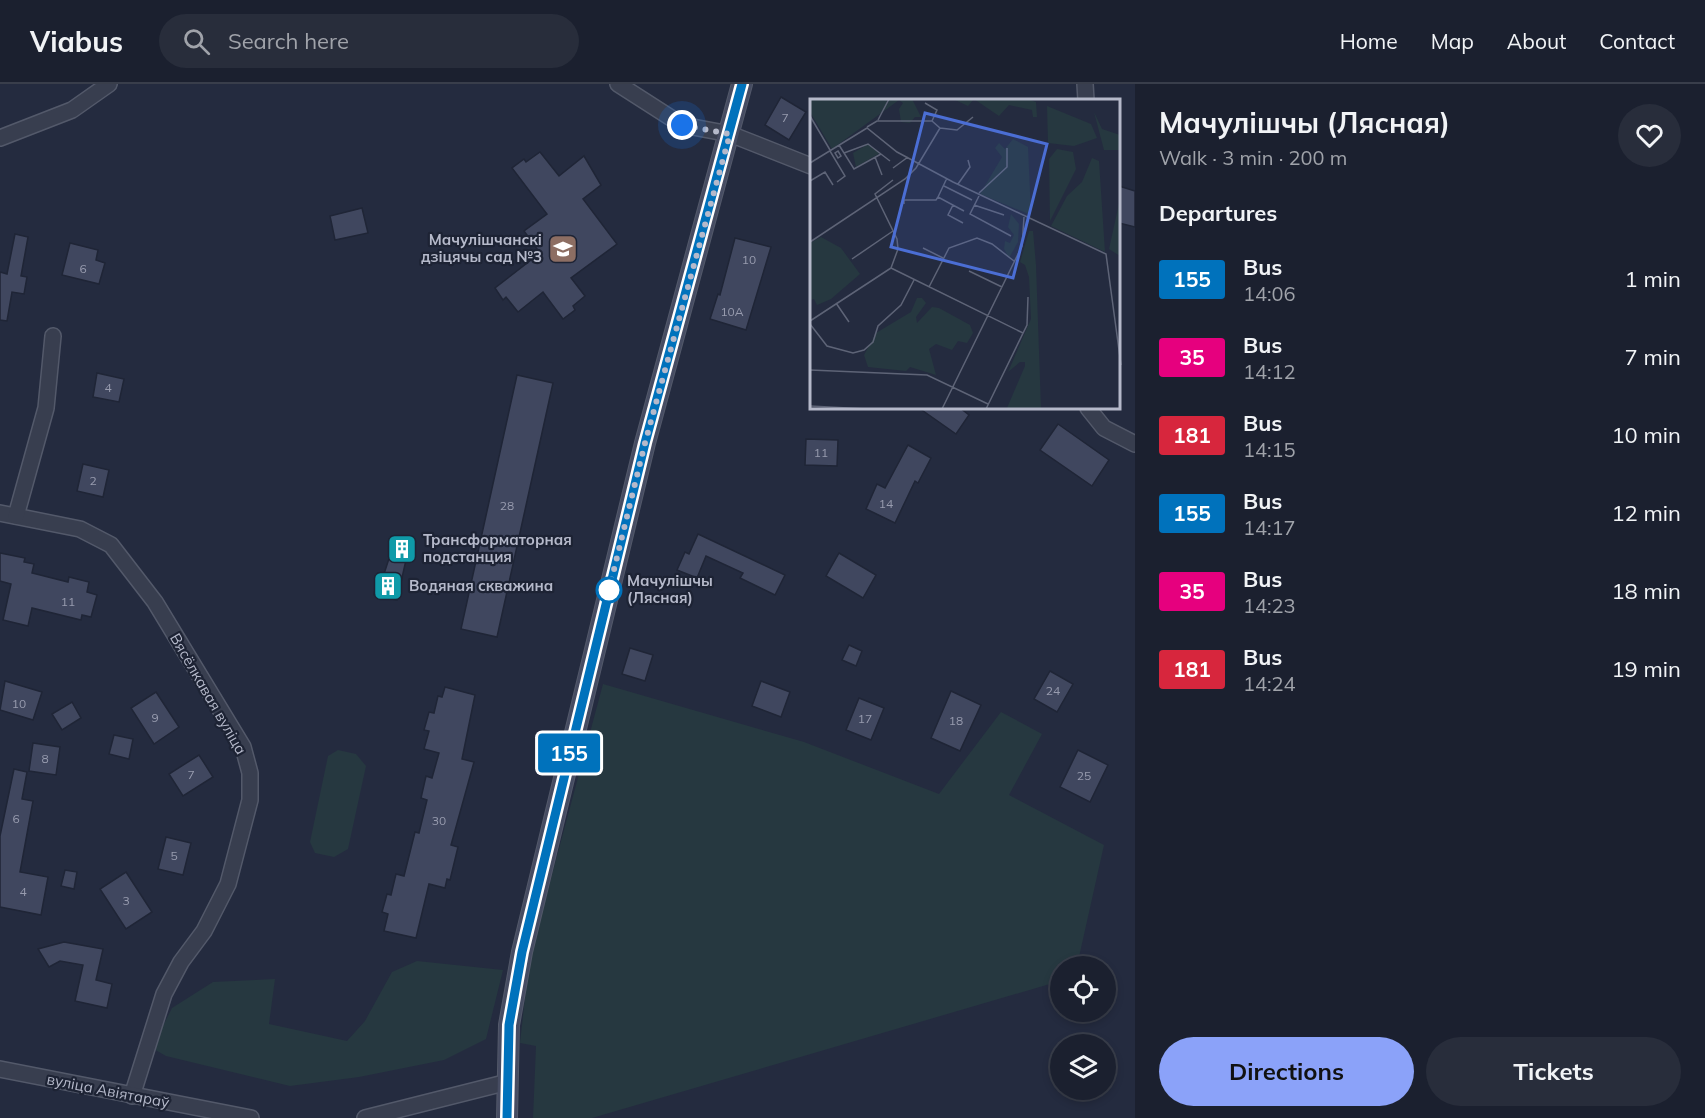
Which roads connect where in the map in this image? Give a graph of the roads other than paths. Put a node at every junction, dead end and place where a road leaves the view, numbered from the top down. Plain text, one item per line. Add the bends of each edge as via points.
1 (109, 84) edge
2 (618, 84) edge
3 (742, 84) edge
4 (1085, 84) edge
5 (1086, 99) edge
6 (730, 134) junction
7 (0, 138) edge
8 (810, 166) edge
9 (53, 336) dead end
10 (1090, 410) edge
11 (1135, 444) edge
12 (0, 513) edge
13 (16, 516) junction
14 (0, 1069) edge
15 (508, 1082) junction
16 (132, 1096) junction
17 (251, 1118) edge
18 (365, 1118) edge
19 (507, 1118) edge

1 - 7 street via 72,110
2 - 6 street via 682,125
3 - 6 main road
4 - 5 street
6 - 8 street
6 - 15 main road via 645,443 533,908 510,1016
9 - 13 street via 46,408
10 - 11 street via 1104,428
12 - 13 street, Вясёлкавая вуліца
13 - 16 street, Вясёлкавая вуліца via 80,529 111,545 160,612 243,747 250,773 250,800 228,884 164,994
14 - 16 street, вуліца Авіятараў
15 - 18 street
15 - 19 main road
16 - 17 street, вуліца Авіятараў

